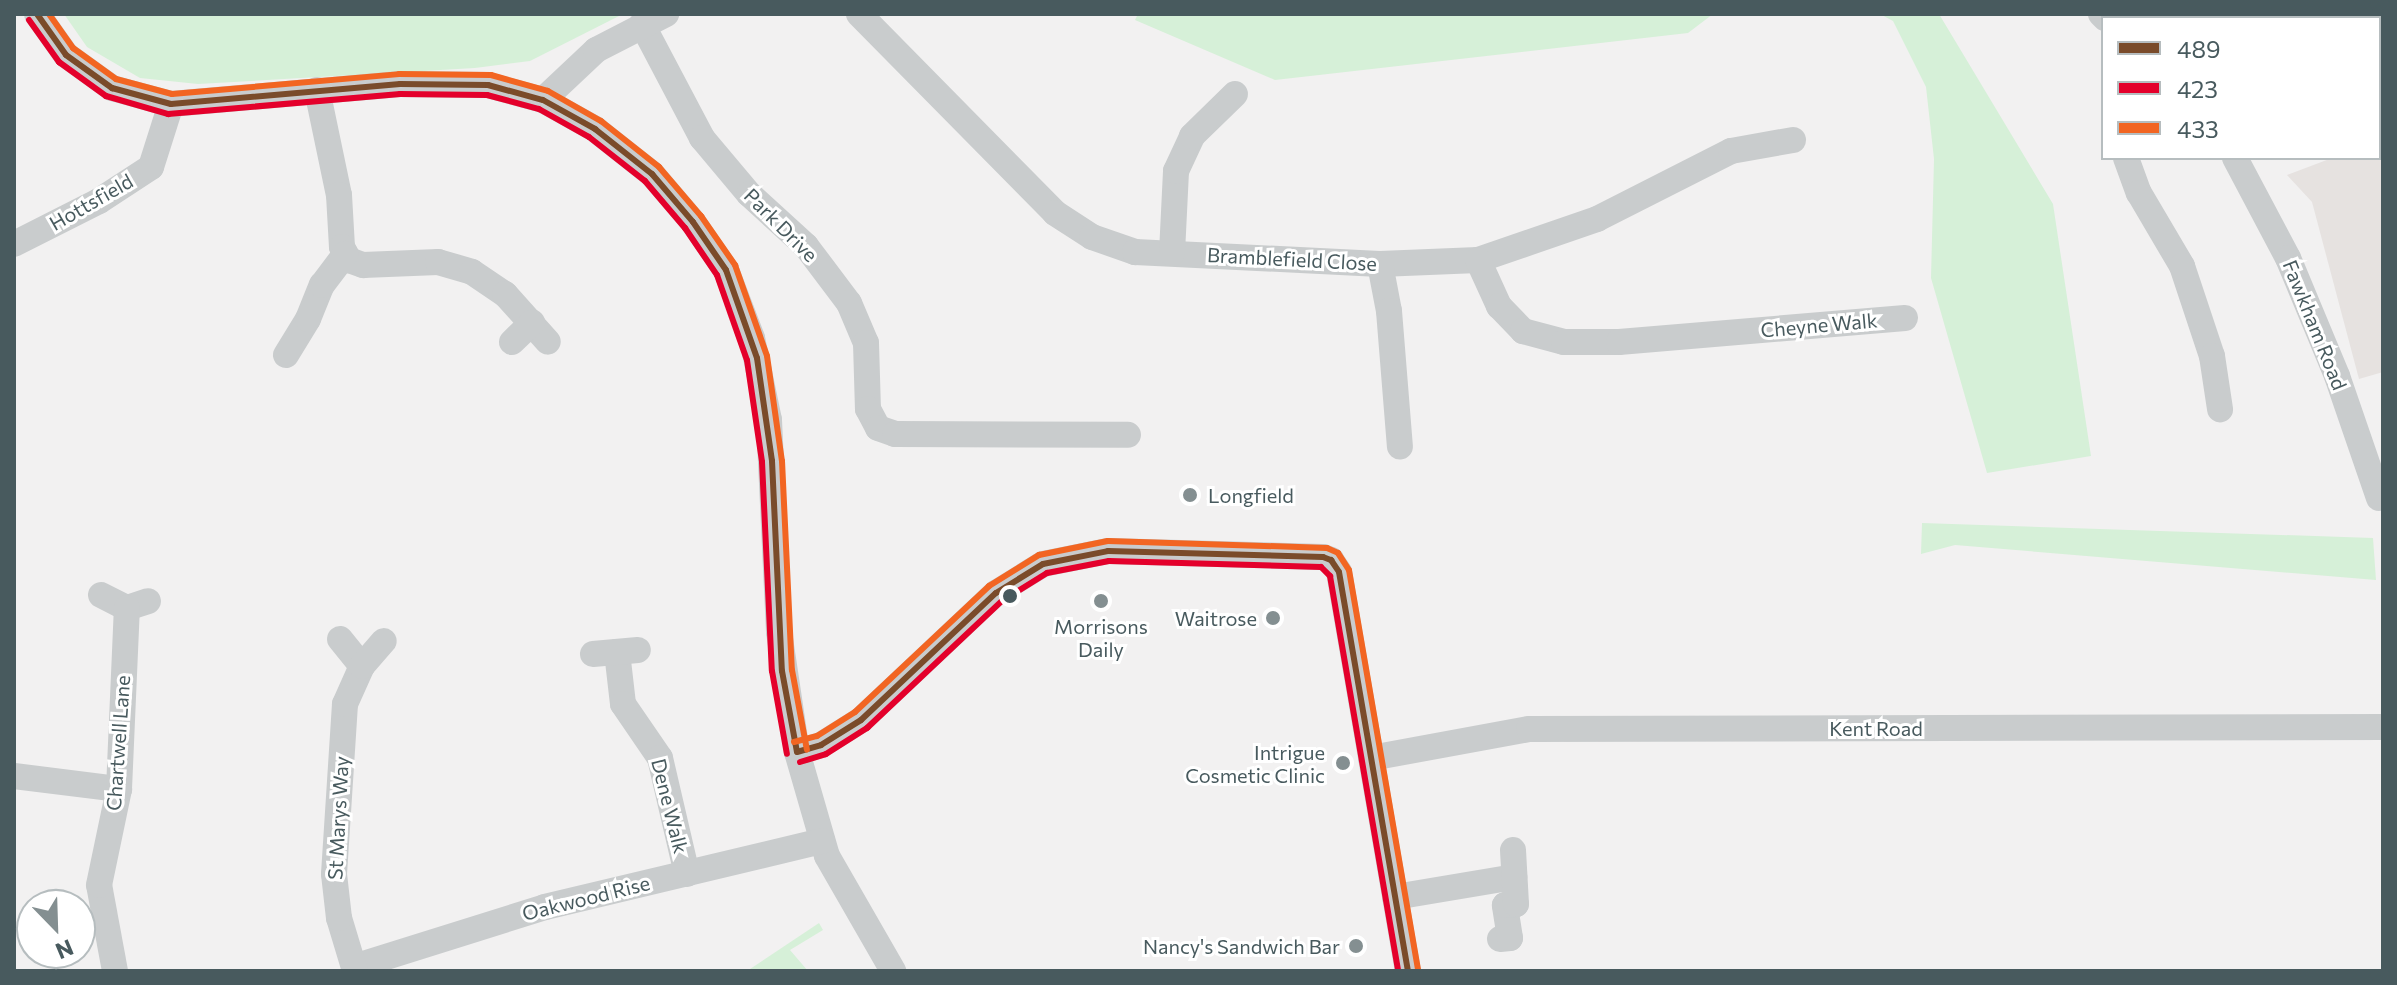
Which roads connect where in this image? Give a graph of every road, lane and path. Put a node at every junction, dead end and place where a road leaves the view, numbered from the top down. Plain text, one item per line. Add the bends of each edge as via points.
1 (37, 14) edge
2 (666, 14) edge
3 (859, 14) edge
4 (642, 24) junction
5 (317, 90) junction
6 (1235, 94) dead end
7 (543, 100) junction
8 (171, 104) junction
9 (1793, 140) dead end
10 (2127, 160) edge
11 (2236, 160) edge
12 (14, 244) edge
13 (1172, 253) junction
14 (345, 254) junction
15 (1478, 260) junction
16 (1380, 264) junction
17 (1905, 318) dead end
18 (512, 342) dead end
19 (286, 355) dead end
20 (2220, 409) dead end
21 (1128, 435) dead end
22 (1400, 447) dead end
23 (2379, 498) dead end
24 (101, 595) dead end
25 (340, 639) dead end
26 (384, 641) dead end
27 (616, 652) dead end
28 (362, 666) junction
29 (2383, 727) edge
30 (797, 752) junction
31 (1371, 758) junction
32 (14, 776) edge
33 (119, 789) junction
34 (822, 841) junction
35 (1513, 850) dead end
36 (687, 874) junction
37 (1514, 877) junction
38 (1395, 897) junction
39 (1500, 939) dead end
40 (354, 969) edge
41 (115, 971) edge
42 (893, 971) edge
43 (1408, 971) edge

1 - 8 street via 66,55 112,88
2 - 4 street
3 - 13 street, Bramblefield Close via 1055,213 1092,237 1135,252
4 - 7 street via 596,50
4 - 21 street, Park Drive via 702,138 749,194 806,246 849,303 866,343 868,409 878,428 895,434
5 - 7 street via 488,85
5 - 8 street
5 - 14 street via 339,195
6 - 13 street via 1192,136 1176,171
7 - 30 street via 595,129 652,174 709,244 740,303 769,420 779,632
8 - 12 street, Hottsfield via 151,167 99,201
9 - 15 street, Bramblefield Close via 1731,151 1597,219
10 - 20 street via 2139,193 2182,266 2212,356
11 - 23 street, Fawkham Road via 2288,258
13 - 16 street, Bramblefield Close
14 - 18 street via 363,265 432,262 465,269 495,285 540,332
14 - 19 street via 322,285
15 - 16 street, Bramblefield Close
15 - 17 street, Cheyne Walk via 1499,306 1523,331 1564,342
16 - 22 street
24 - 33 street, Chartwell Lane via 138,605
25 - 28 street
26 - 28 street, St Marys Way
27 - 36 street, Dene Walk via 623,704 660,758
28 - 40 street, St Marys Way via 345,704 334,874 339,918
29 - 31 street, Kent Road via 1529,729
30 - 31 street via 821,745 861,720 1025,572 1063,558 1108,551 1168,551 1315,556 1336,565
30 - 34 street
31 - 38 street
32 - 33 street
33 - 41 street, Chartwell Lane via 99,885
34 - 36 street, Oakwood Rise
34 - 42 street
35 - 37 street
36 - 40 street, Oakwood Rise via 545,907
37 - 38 street
37 - 39 street via 1516,904 1505,905 1510,938
38 - 43 street

